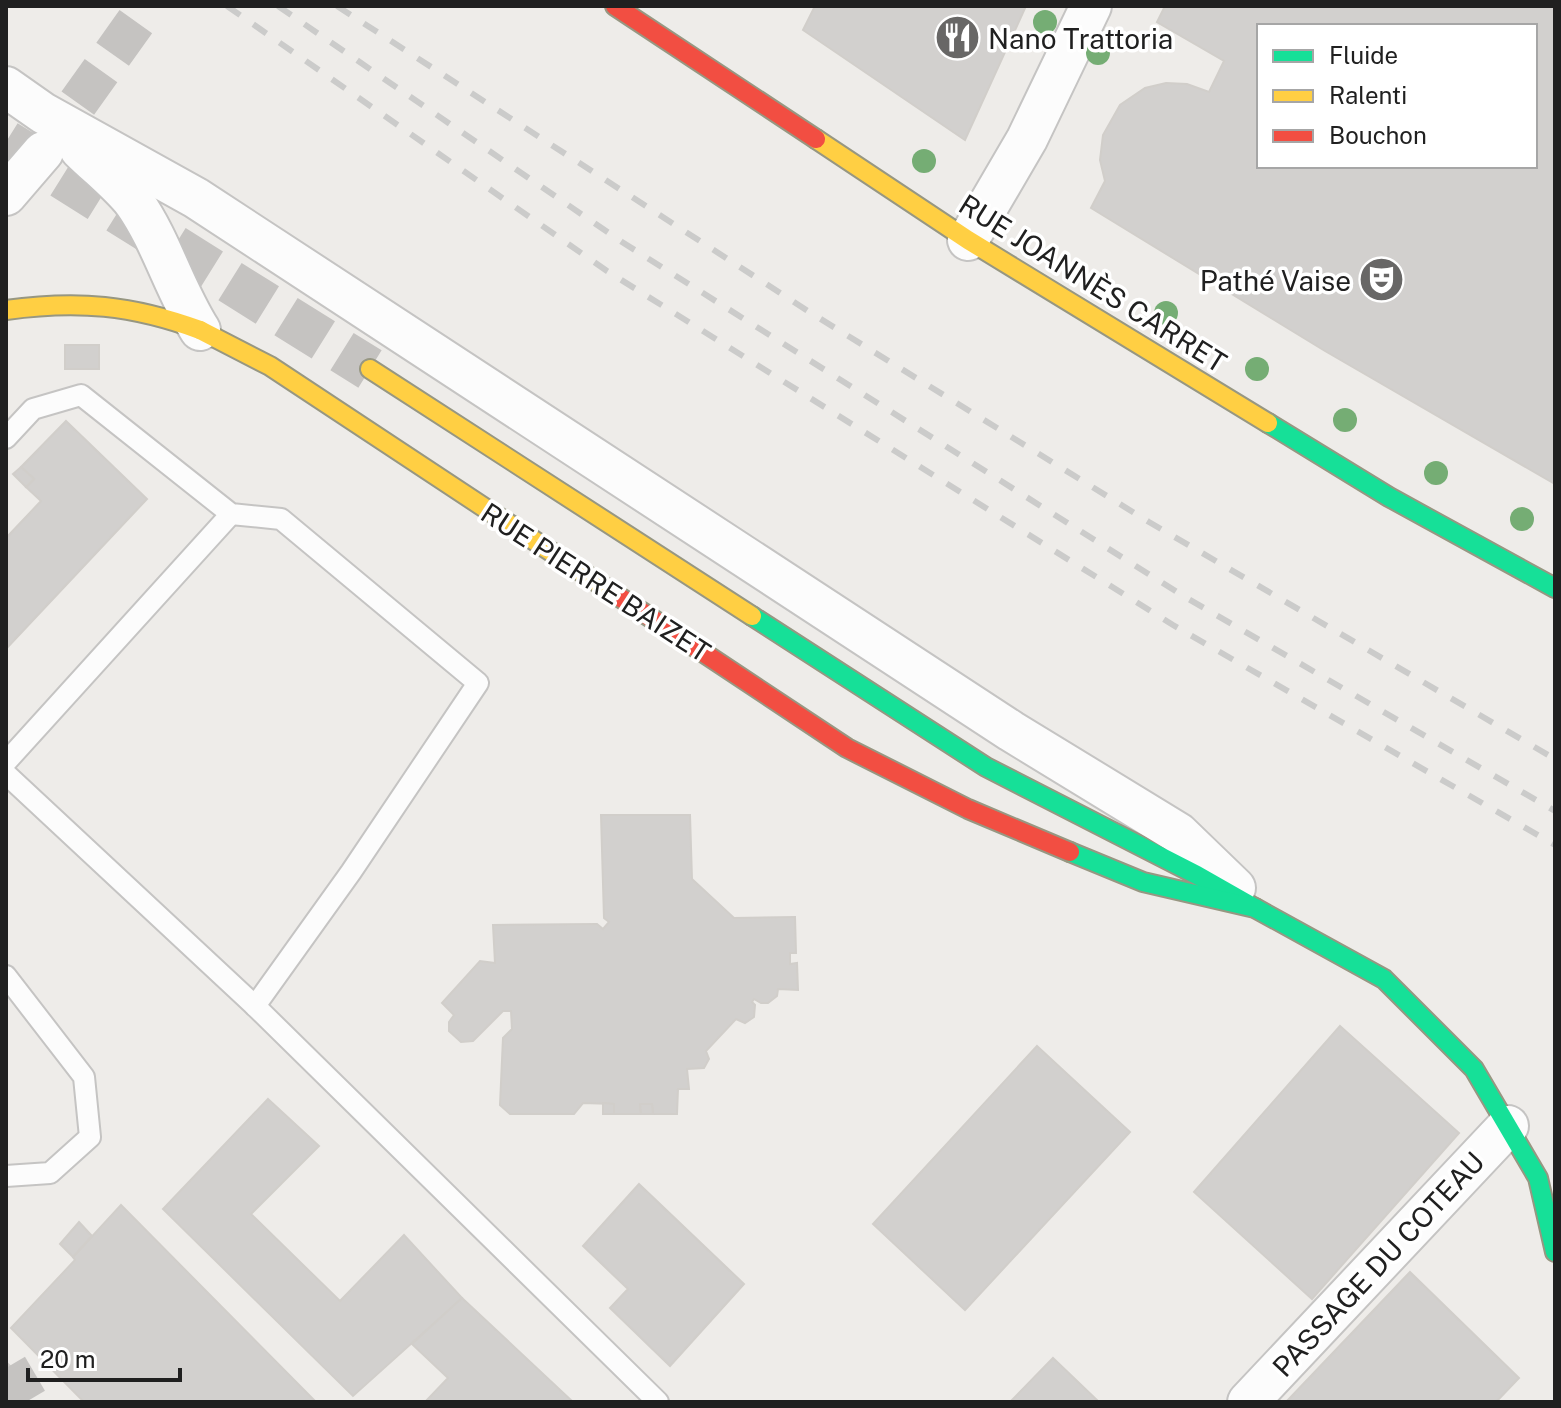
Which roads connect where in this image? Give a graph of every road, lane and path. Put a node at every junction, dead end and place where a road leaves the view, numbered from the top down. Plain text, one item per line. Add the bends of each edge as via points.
1 (615, 6) edge
2 (1091, 6) edge
3 (6, 87) edge
4 (43, 113) junction
5 (43, 152) tunnel mouth
6 (6, 195) edge
7 (968, 240) junction
8 (6, 310) edge
9 (200, 330) junction
10 (370, 369) tunnel mouth
11 (6, 438) edge
12 (231, 514) junction
13 (1555, 588) edge
14 (6, 762) edge
15 (6, 774) edge
16 (1255, 908) junction
17 (6, 976) edge
18 (255, 1006) junction
19 (1508, 1126) junction
20 (6, 1176) edge
21 (1555, 1252) edge
22 (658, 1402) edge
23 (1248, 1402) edge

1 - 7 main road, RUE JOANNÈS CARRET
2 - 7 street via 1027,139
3 - 4 street, RUE PIERRE BAIZET
4 - 9 street, RUE PIERRE BAIZET via 132,200
4 - 16 street, RUE PIERRE BAIZET via 196,198 1011,731 1178,833
5 - 6 street
7 - 13 main road, RUE JOANNÈS CARRET via 1389,497
8 - 9 main road via 63,303 123,306
9 - 16 main road, RUE PIERRE BAIZET via 270,366 847,748 968,809 1143,882
10 - 16 main road via 986,767
11 - 12 lane via 33,409 81,395
12 - 14 lane
12 - 18 lane via 281,519 478,683
15 - 18 lane
16 - 19 main road, RUE PIERRE BAIZET via 1384,979 1474,1069
17 - 20 lane via 84,1077 90,1137 50,1173
18 - 22 lane
19 - 21 main road, RUE PIERRE BAIZET via 1538,1178
19 - 23 street, PASSAGE DU COTEAU

